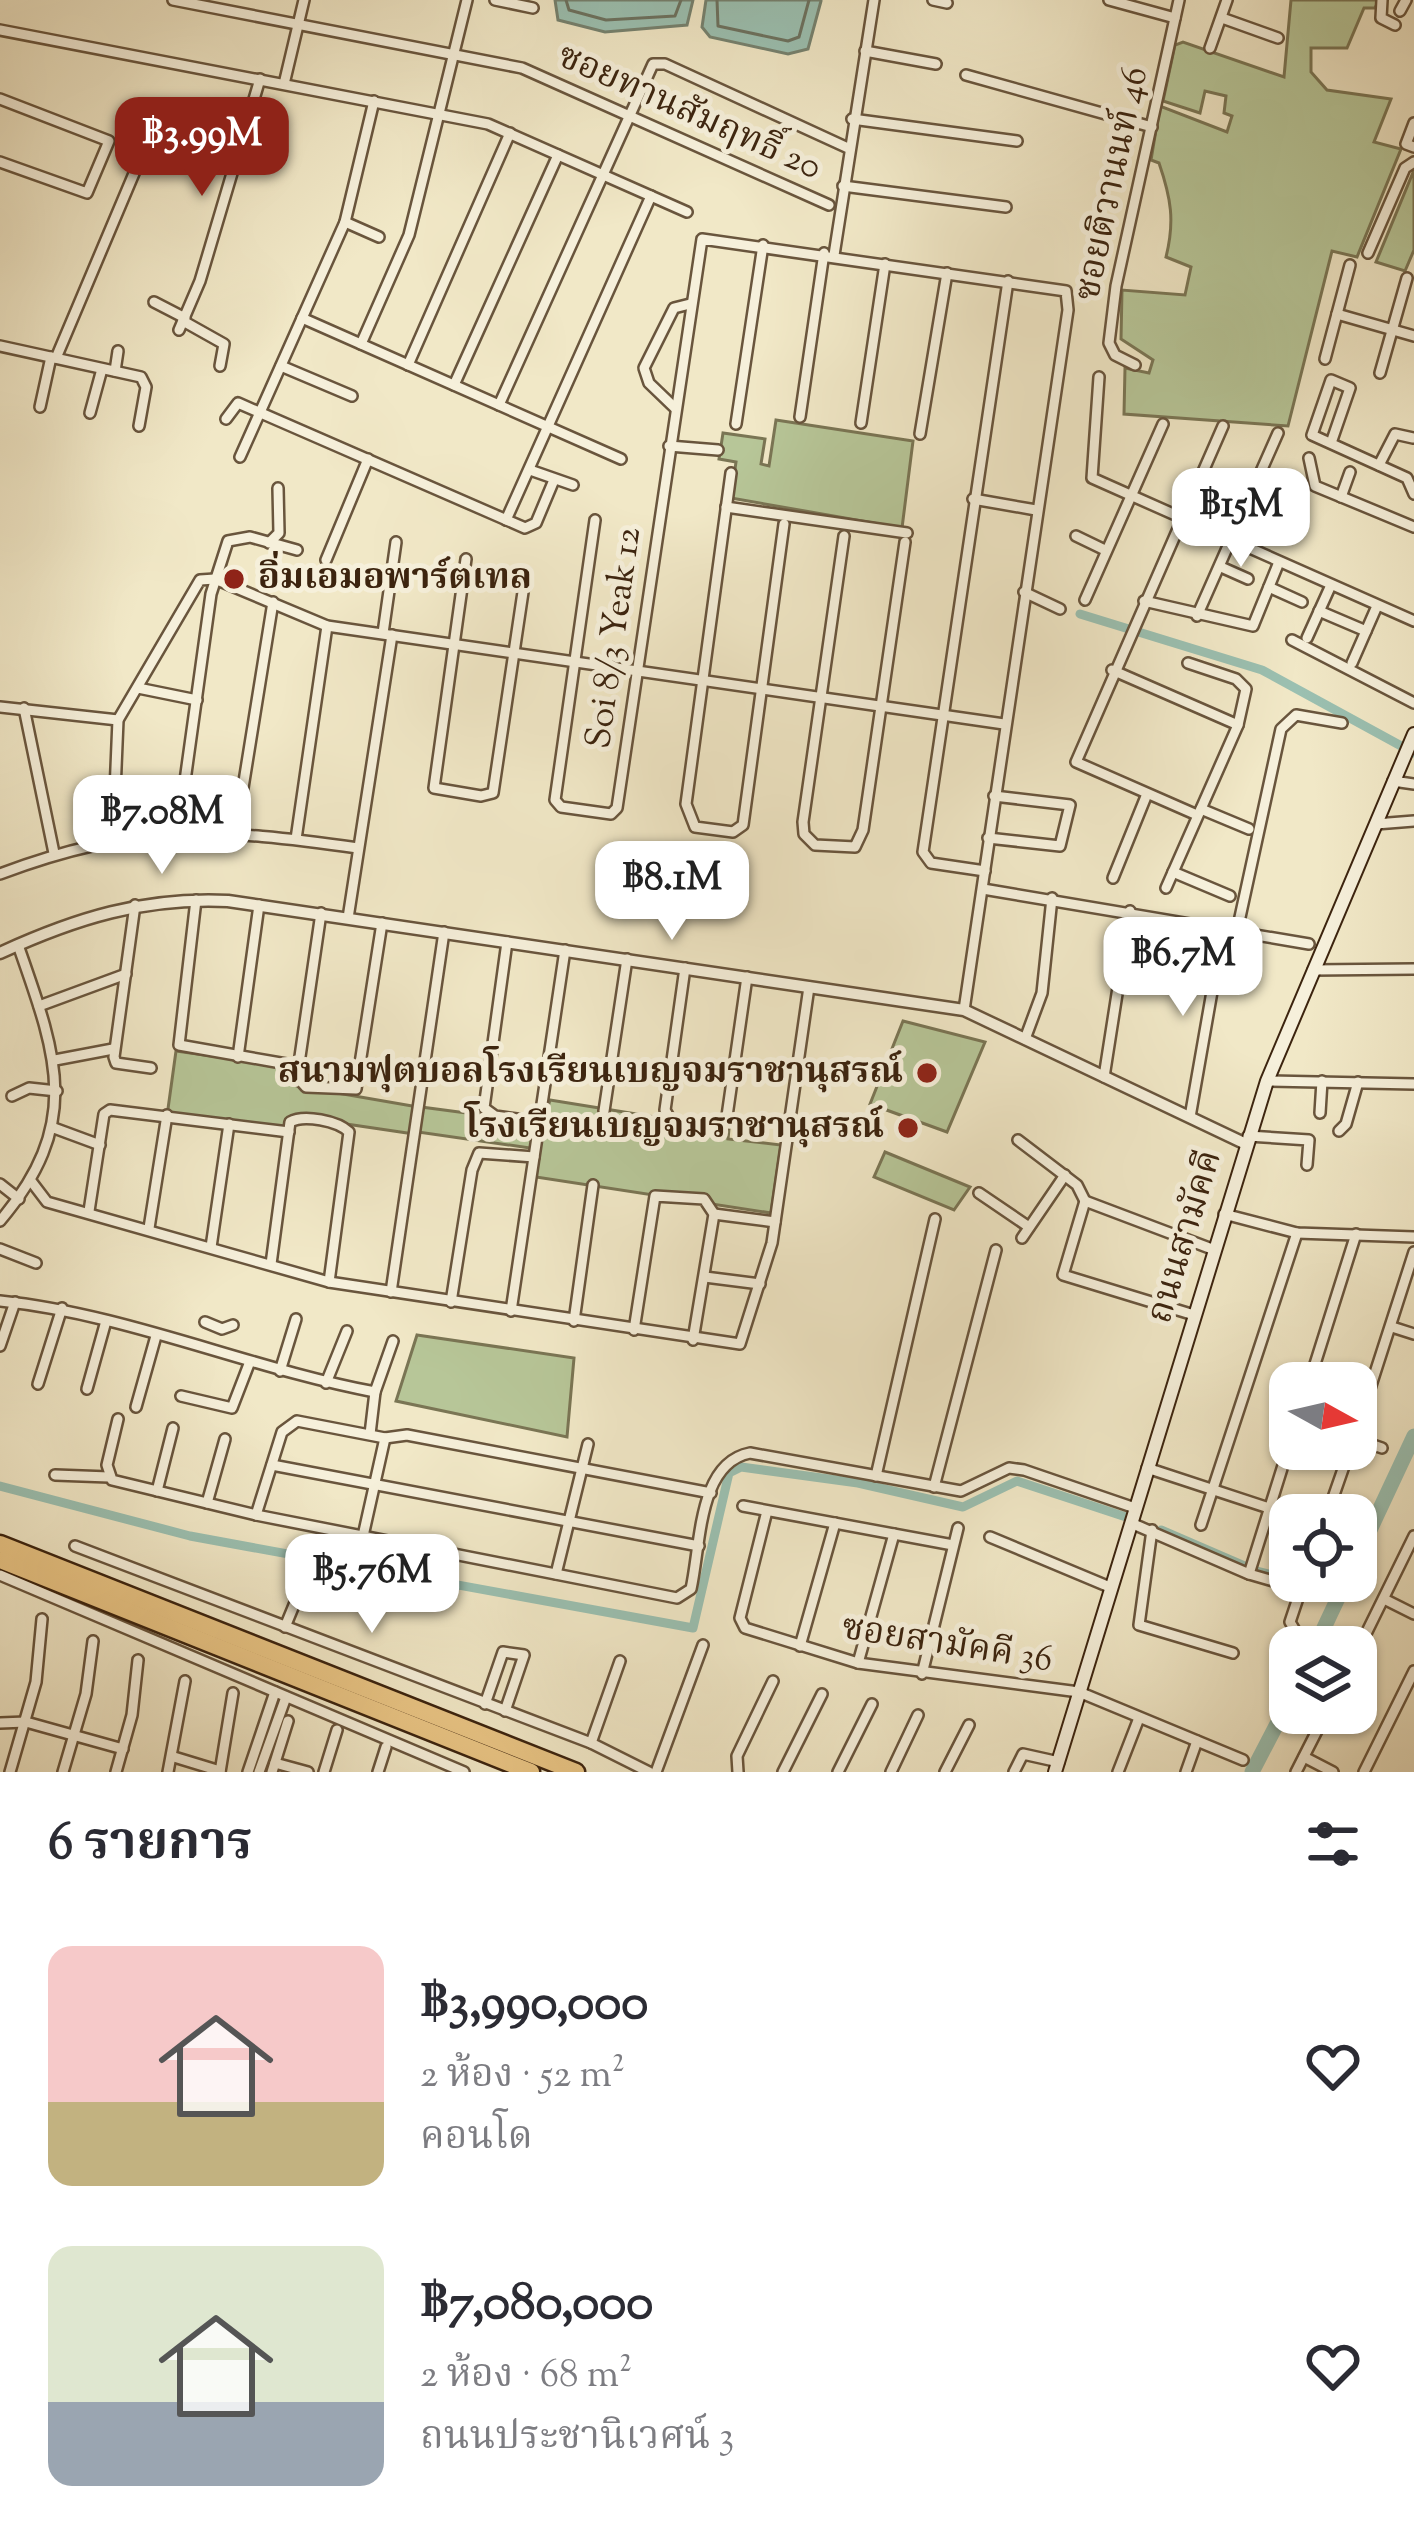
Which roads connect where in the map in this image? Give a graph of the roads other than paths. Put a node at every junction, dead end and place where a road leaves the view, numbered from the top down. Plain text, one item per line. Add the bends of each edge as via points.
1 (173, 0) edge
2 (304, 0) edge
3 (467, 0) edge
4 (494, 0) edge
5 (874, 0) edge
6 (933, 0) edge
7 (1109, 0) edge
8 (1179, 0) edge
9 (1227, 0) edge
10 (1382, 0) edge
11 (1406, 0) edge
12 (947, 3) edge
13 (533, 8) dead end
14 (1400, 11) dead end
15 (1175, 18) junction
16 (1222, 19) junction
17 (298, 24) junction
18 (1395, 25) dead end
19 (0, 30) edge
20 (1278, 38) dead end
21 (1210, 48) dead end
22 (865, 51) junction
23 (454, 54) junction
24 (936, 64) dead end
25 (966, 75) dead end
26 (260, 80) junction
27 (284, 84) junction
28 (0, 99) edge
29 (374, 101) junction
30 (440, 113) junction
31 (630, 117) junction
32 (852, 119) junction
33 (1414, 123) edge
34 (1152, 127) junction
35 (511, 133) junction
36 (1017, 141) dead end
37 (146, 145) dead end
38 (1414, 147) edge
39 (848, 148) junction
40 (558, 155) junction
41 (0, 162) edge
42 (1414, 162) edge
43 (604, 175) junction
44 (843, 187) junction
45 (650, 196) junction
46 (829, 205) dead end
47 (1006, 208) dead end
48 (687, 212) dead end
49 (345, 222) junction
50 (379, 237) dead end
51 (763, 244) junction
52 (1368, 253) dead end
53 (829, 254) junction
54 (885, 264) junction
55 (1350, 265) dead end
56 (947, 273) junction
57 (1407, 278) dead end
58 (1008, 281) junction
59 (154, 302) dead end
60 (690, 304) junction
61 (1337, 314) junction
62 (302, 318) junction
63 (182, 323) junction
64 (1392, 330) junction
65 (1414, 336) edge
66 (361, 344) junction
67 (1, 350) edge
68 (118, 351) dead end
69 (54, 357) junction
70 (1325, 359) dead end
71 (408, 364) junction
72 (281, 365) junction
73 (1135, 365) dead end
74 (220, 366) dead end
75 (102, 369) junction
76 (115, 371) junction
77 (1380, 373) dead end
78 (1099, 377) dead end
79 (454, 385) junction
80 (352, 396) dead end
81 (499, 405) junction
82 (40, 407) dead end
83 (674, 408) junction
84 (90, 413) dead end
85 (260, 413) junction
86 (800, 417) dead end
87 (226, 419) dead end
88 (861, 423) dead end
89 (736, 424) dead end
90 (1163, 424) dead end
91 (139, 426) dead end
92 (547, 426) junction
93 (1223, 426) dead end
94 (1278, 433) dead end
95 (920, 434) dead end
96 (1413, 438) edge
97 (1331, 443) junction
98 (669, 446) junction
99 (718, 450) dead end
100 (240, 457) dead end
101 (1309, 458) dead end
102 (368, 459) junction
103 (621, 459) dead end
104 (1379, 465) junction
105 (530, 470) junction
106 (1351, 472) dead end
107 (731, 473) dead end
108 (554, 480) junction
109 (573, 485) dead end
110 (278, 488) dead end
111 (1414, 494) edge
112 (1130, 497) junction
113 (1341, 497) junction
114 (973, 499) junction
115 (726, 507) junction
116 (1036, 510) junction
117 (1181, 519) junction
118 (506, 520) junction
119 (595, 520) dead end
120 (784, 524) dead end
121 (1414, 527) edge
122 (844, 536) dead end
123 (1076, 536) dead end
124 (395, 542) dead end
125 (1232, 542) junction
126 (267, 544) junction
127 (297, 550) dead end
128 (1106, 550) junction
129 (466, 559) dead end
130 (326, 560) dead end
131 (1279, 562) junction
132 (1221, 567) junction
133 (526, 572) dead end
134 (215, 579) junction
135 (1248, 579) dead end
136 (1330, 585) junction
137 (1269, 587) junction
138 (1024, 592) junction
139 (1085, 600) dead end
140 (1144, 601) junction
141 (273, 602) junction
142 (1302, 602) dead end
143 (1377, 606) junction
144 (1060, 609) dead end
145 (1319, 611) junction
146 (1197, 616) junction
147 (1414, 621) edge
148 (327, 626) junction
149 (1366, 631) junction
150 (388, 634) junction
151 (1307, 638) dead end
152 (1292, 640) dead end
153 (454, 644) junction
154 (513, 652) junction
155 (575, 661) junction
156 (1188, 663) dead end
157 (1352, 663) dead end
158 (639, 669) junction
159 (1112, 670) junction
160 (703, 679) junction
161 (138, 688) junction
162 (764, 688) junction
163 (822, 697) junction
164 (197, 700) junction
165 (1414, 704) edge
166 (882, 706) junction
167 (0, 707) edge
168 (24, 709) junction
169 (943, 715) junction
170 (118, 719) junction
171 (1342, 723) dead end
172 (1004, 724) junction
173 (1238, 725) junction
174 (1410, 744) edge
175 (1393, 781) junction
176 (1414, 784) edge
177 (1147, 794) junction
178 (994, 796) junction
179 (1070, 805) junction
180 (1085, 807) dead end
181 (1199, 812) junction
182 (1414, 821) edge
183 (1376, 824) junction
184 (1249, 829) dead end
185 (178, 831) junction
186 (236, 831) junction
187 (988, 838) junction
188 (113, 839) junction
189 (296, 839) junction
190 (358, 848) junction
191 (54, 853) junction
192 (985, 871) junction
193 (1173, 872) junction
194 (0, 874) edge
195 (1113, 878) dead end
196 (1166, 888) dead end
197 (983, 889) junction
198 (1230, 896) dead end
199 (1052, 898) junction
200 (196, 900) junction
201 (135, 905) junction
202 (259, 905) junction
203 (1130, 911) junction
204 (321, 913) junction
205 (348, 918) junction
206 (382, 923) junction
207 (1223, 928) junction
208 (1237, 931) junction
209 (444, 932) junction
210 (507, 942) junction
211 (1309, 944) dead end
212 (18, 945) junction
213 (565, 950) junction
214 (0, 953) edge
215 (627, 959) junction
216 (685, 968) junction
217 (1414, 969) edge
218 (1312, 970) junction
219 (126, 974) junction
220 (747, 977) junction
221 (809, 987) junction
222 (39, 1006) junction
223 (964, 1010) junction
224 (1025, 1039) junction
225 (113, 1049) junction
226 (238, 1057) junction
227 (55, 1060) junction
228 (298, 1066) junction
229 (151, 1068) dead end
230 (1104, 1076) junction
231 (1267, 1081) junction
232 (1322, 1082) junction
233 (1358, 1082) junction
234 (1414, 1084) edge
235 (57, 1091) junction
236 (12, 1096) dead end
237 (604, 1111) dead end
238 (1320, 1113) dead end
239 (167, 1115) junction
240 (1190, 1117) junction
241 (540, 1122) junction
242 (229, 1124) junction
243 (54, 1128) junction
244 (1339, 1131) dead end
245 (289, 1132) junction
246 (1018, 1140) dead end
247 (1247, 1140) junction
248 (100, 1145) junction
249 (535, 1157) junction
250 (1307, 1166) dead end
251 (1065, 1175) junction
252 (31, 1181) junction
253 (0, 1184) edge
254 (593, 1185) dead end
255 (979, 1193) dead end
256 (19, 1199) junction
257 (1085, 1201) junction
258 (89, 1211) junction
259 (714, 1214) junction
260 (1224, 1214) junction
261 (935, 1219) dead end
262 (0, 1222) edge
263 (775, 1222) junction
264 (1029, 1227) junction
265 (149, 1228) junction
266 (1297, 1233) junction
267 (1356, 1234) junction
268 (1414, 1237) edge
269 (1022, 1238) dead end
270 (211, 1247) junction
271 (0, 1249) edge
272 (1213, 1249) junction
273 (996, 1250) dead end
274 (1414, 1252) edge
275 (37, 1263) dead end
276 (271, 1264) junction
277 (1411, 1271) edge
278 (705, 1277) junction
279 (329, 1282) junction
280 (760, 1284) junction
281 (391, 1292) junction
282 (0, 1300) edge
283 (15, 1302) junction
284 (451, 1302) junction
285 (62, 1307) junction
286 (512, 1311) junction
287 (1194, 1316) junction
288 (296, 1318) dead end
289 (106, 1321) junction
290 (574, 1321) junction
291 (205, 1322) dead end
292 (1392, 1327) junction
293 (634, 1330) junction
294 (347, 1331) dead end
295 (1414, 1334) edge
296 (156, 1336) junction
297 (694, 1340) junction
298 (393, 1342) dead end
299 (0, 1346) edge
300 (216, 1354) junction
301 (1316, 1362) edge
302 (249, 1364) junction
303 (280, 1371) junction
304 (1377, 1372) edge
305 (326, 1383) junction
306 (38, 1384) dead end
307 (87, 1389) dead end
308 (375, 1392) junction
309 (181, 1396) dead end
310 (136, 1407) dead end
311 (118, 1419) dead end
312 (173, 1427) dead end
313 (370, 1434) junction
314 (225, 1438) dead end
315 (385, 1438) junction
316 (588, 1444) dead end
317 (1377, 1446) edge
318 (1382, 1448) dead end
319 (272, 1465) junction
320 (584, 1468) junction
321 (1147, 1468) junction
322 (55, 1475) dead end
323 (876, 1476) junction
324 (109, 1477) junction
325 (374, 1485) junction
326 (934, 1487) junction
327 (1213, 1488) junction
328 (157, 1491) junction
329 (711, 1493) junction
330 (207, 1503) junction
331 (743, 1506) dead end
332 (1269, 1508) joint
333 (767, 1510) junction
334 (256, 1515) junction
335 (1133, 1515) junction
336 (572, 1522) junction
337 (835, 1523) junction
338 (1201, 1526) dead end
339 (958, 1528) dead end
340 (1152, 1530) junction
341 (894, 1534) junction
342 (363, 1536) junction
343 (1414, 1536) edge
344 (990, 1537) dead end
345 (0, 1544) edge
346 (953, 1545) junction
347 (75, 1546) dead end
348 (699, 1546) junction
349 (0, 1560) edge
350 (1251, 1571) junction
351 (556, 1574) junction
352 (0, 1575) edge
353 (306, 1576) dead end
354 (1112, 1588) junction
355 (1384, 1599) junction
356 (1414, 1614) edge
357 (42, 1619) dead end
358 (1293, 1626) edge
359 (1370, 1626) edge
360 (285, 1627) junction
361 (93, 1641) dead end
362 (703, 1645) dead end
363 (800, 1646) junction
364 (1233, 1654) dead end
365 (138, 1660) dead end
366 (620, 1660) dead end
367 (858, 1663) junction
368 (1414, 1671) edge
369 (922, 1674) junction
370 (185, 1681) dead end
371 (773, 1681) dead end
372 (1079, 1692) junction
373 (233, 1693) dead end
374 (822, 1694) dead end
375 (280, 1695) junction
376 (485, 1704) junction
377 (872, 1704) dead end
378 (505, 1712) junction
379 (918, 1714) dead end
380 (1139, 1718) junction
381 (288, 1721) dead end
382 (26, 1722) junction
383 (0, 1723) edge
384 (969, 1725) dead end
385 (337, 1730) dead end
386 (1315, 1734) edge
387 (75, 1736) junction
388 (1197, 1741) junction
389 (591, 1743) junction
390 (386, 1747) dead end
391 (123, 1749) junction
392 (1304, 1756) junction
393 (174, 1757) junction
394 (1243, 1760) dead end
395 (1057, 1767) edge
396 (273, 1768) edge
397 (220, 1771) edge
398 (10, 1772) edge
399 (63, 1772) edge
400 (116, 1772) edge
401 (168, 1772) edge
402 (248, 1772) edge
403 (259, 1772) edge
404 (308, 1772) edge
405 (324, 1772) edge
406 (378, 1772) edge
407 (464, 1772) edge
408 (531, 1772) edge
409 (576, 1772) edge
410 (652, 1772) edge
411 (738, 1772) edge
412 (783, 1772) edge
413 (838, 1772) edge
414 (890, 1772) edge
415 (946, 1772) edge
416 (1014, 1772) edge
417 (1118, 1772) edge
418 (1186, 1772) edge
419 (1296, 1772) edge
420 (1333, 1772) edge
421 (1364, 1772) edge

1 - 17 street, ซอยทานสัมฤทธิ์ 20
2 - 17 street
3 - 23 street
4 - 13 street
5 - 22 street
6 - 12 street
7 - 15 street
8 - 15 street, ซอยติวานนท์ 46
9 - 16 street
10 - 18 street via 1381,18
11 - 14 street
15 - 34 street, ซอยติวานนท์ 46
16 - 20 street
16 - 21 street
17 - 23 street, ซอยทานสัมฤทธิ์ 20
17 - 27 street
19 - 26 street
22 - 24 street
22 - 32 street
23 - 30 street
23 - 31 street, ซอยทานสัมฤทธิ์ 20 via 522,68
25 - 34 street
26 - 27 street
26 - 63 street
27 - 29 street
28 - 41 street via 109,141 87,194
29 - 30 street
29 - 49 street
30 - 35 street
30 - 66 street via 409,235
31 - 39 street via 653,64 661,63
31 - 43 street
31 - 46 street, ซอยทานสัมฤทธิ์ 20
32 - 36 street
32 - 39 street
33 - 38 street via 1406,144
34 - 73 street, ซอยติวานนท์ 46 via 1109,343
35 - 40 street
35 - 71 street
37 - 69 street
39 - 44 street
40 - 43 street
40 - 79 street
42 - 52 street
43 - 45 street
43 - 81 street
44 - 47 street
44 - 53 street
45 - 48 street
45 - 92 street
49 - 50 street
49 - 62 street
51 - 53 street
51 - 60 street, Soi 8/3 Yeak 12 via 708,236 698,246
51 - 89 street
53 - 54 street
53 - 86 street
54 - 56 street
54 - 88 street
55 - 61 street
56 - 58 street
56 - 95 street
57 - 64 street
58 - 114 street
58 - 116 street via 1054,286 1067,298
59 - 63 street
60 - 83 street, Soi 8/3 Yeak 12
60 - 83 street via 674,308 644,368
61 - 64 street
61 - 70 street
62 - 66 street
62 - 72 street
63 - 74 street via 224,344
64 - 65 street
64 - 77 street
66 - 71 street
67 - 69 street
68 - 76 street
69 - 75 street
69 - 82 street
71 - 79 street
72 - 80 street
72 - 85 street
75 - 76 street
75 - 84 street
76 - 91 street via 146,381
78 - 112 street via 1092,478
79 - 81 street
81 - 92 street
83 - 98 street, Soi 8/3 Yeak 12
85 - 87 street via 235,403
85 - 100 street
85 - 102 street
90 - 112 street
92 - 103 street
92 - 105 street
93 - 117 street
94 - 125 street
96 - 104 street via 1395,434
97 - 97 street via 1311,432 1331,380 1350,388
97 - 104 street
98 - 99 street
98 - 158 street, Soi 8/3 Yeak 12
101 - 113 street via 1312,483
102 - 118 street
102 - 130 street
104 - 111 street via 1407,478
105 - 108 street
105 - 118 street
106 - 113 street
107 - 115 street
108 - 109 street
108 - 118 street via 533,527
110 - 126 street via 280,532
112 - 117 street
112 - 128 street
113 - 121 street
114 - 116 street
114 - 169 street
115 - 160 street
115 - 166 street via 906,538
116 - 138 street
117 - 125 street
117 - 140 street
119 - 155 street
120 - 162 street
122 - 163 street
123 - 128 street
124 - 150 street
125 - 131 street
125 - 132 street
126 - 127 street
126 - 134 street via 232,538
128 - 139 street
129 - 153 street
131 - 136 street
131 - 137 street
132 - 135 street
132 - 146 street
133 - 154 street
134 - 141 street
134 - 161 street via 196,583
134 - 164 street
136 - 143 street
136 - 145 street
137 - 142 street
137 - 146 street via 1253,626
138 - 144 street
138 - 172 street
140 - 146 street
140 - 159 street
141 - 148 street
141 - 186 street
143 - 147 street
143 - 149 street
145 - 149 street
145 - 151 street
148 - 150 street
148 - 189 street
149 - 157 street
150 - 153 street
150 - 190 street
152 - 165 street
153 - 154 street
153 - 154 street via 434,788 481,796 496,785
154 - 155 street
155 - 158 street
155 - 158 street, Soi 8/3 Yeak 12 via 555,800 561,807 615,812
156 - 173 street via 1241,682
158 - 160 street
159 - 173 street
159 - 177 street via 1076,762
160 - 162 street
160 - 162 street via 686,804 695,827 734,832 743,825
161 - 164 street
161 - 170 street
162 - 163 street
163 - 166 street
163 - 166 street via 803,822 815,845 848,849 859,841
164 - 185 street
166 - 169 street
167 - 168 street
168 - 170 street
168 - 191 street
169 - 172 street
169 - 192 street via 924,860
170 - 188 street
171 - 208 street via 1296,715 1281,729
172 - 178 street
173 - 181 street
174 - 175 main road, ถนนสามัคคี
175 - 176 street
175 - 183 main road, ถนนสามัคคี
177 - 181 street
177 - 195 street
178 - 179 street
178 - 187 street
179 - 180 street
179 - 187 street via 1060,846
181 - 184 street
181 - 193 street
182 - 183 street
183 - 218 main road, ถนนสามัคคี
185 - 186 street
185 - 188 street
186 - 189 street
187 - 192 street
188 - 191 street
189 - 190 street
190 - 205 street
191 - 194 street
192 - 197 street
193 - 196 street
193 - 198 street
197 - 199 street
197 - 223 street
199 - 203 street
199 - 224 street via 1042,993
200 - 201 street
200 - 202 street
200 - 226 street via 177,1040
201 - 212 street via 84,916
201 - 219 street
202 - 204 street
202 - 226 street
203 - 207 street
203 - 230 street
204 - 205 street
204 - 228 street
205 - 206 street
206 - 209 street
206 - 228 street via 357,1087 302,1085
207 - 208 street
207 - 240 street
208 - 211 street
209 - 210 street
209 - 281 street
210 - 213 street
210 - 241 street via 484,1108
212 - 214 street
212 - 222 street
213 - 215 street
213 - 241 street
215 - 216 street
215 - 237 street
216 - 220 street
216 - 220 street via 665,1110 673,1121 716,1130 726,1124
217 - 218 street
218 - 231 main road, ถนนสามัคคี
219 - 222 street
219 - 225 street
220 - 221 street
221 - 223 street
221 - 263 street
222 - 227 street
223 - 224 street
224 - 230 street
225 - 227 street
225 - 229 street via 116,1063
226 - 228 street
227 - 235 street
230 - 240 street
231 - 232 street
231 - 247 main road, ถนนสามัคคี
232 - 233 street
232 - 238 street
233 - 234 street
233 - 244 street
235 - 236 street via 29,1088
235 - 243 street
239 - 242 street
239 - 248 street via 110,1110
239 - 265 street
240 - 247 street
241 - 249 street
242 - 245 street
242 - 270 street
243 - 248 street
243 - 252 street
245 - 276 street
245 - 279 street via 293,1119 350,1132
246 - 251 street
247 - 250 street via 1309,1140
247 - 260 main road, ถนนสามัคคี
248 - 258 street
249 - 284 street via 479,1153
249 - 286 street
251 - 257 street
251 - 264 street
252 - 256 street
252 - 258 street via 47,1202
253 - 256 street
254 - 290 street
255 - 264 street
256 - 262 street
257 - 272 street
257 - 287 street via 1063,1275
258 - 265 street
259 - 263 street
259 - 278 street
259 - 293 street via 708,1201 658,1193 652,1201
260 - 266 street
260 - 272 main road, ถนนสามัคคี
261 - 323 street
263 - 280 street
264 - 269 street
265 - 270 street
266 - 267 street
266 - 327 street
267 - 268 street
267 - 301 street
270 - 276 street
271 - 275 street
272 - 287 main road, ถนนสามัคคี
273 - 326 street
274 - 277 street
276 - 279 street
277 - 292 street
278 - 280 street
278 - 297 street
279 - 281 street
280 - 297 street via 740,1344
281 - 284 street
282 - 283 street
283 - 285 street
283 - 299 street
284 - 286 street
285 - 289 street
285 - 306 street
286 - 290 street
287 - 321 main road, ถนนสามัคคี
288 - 303 street
289 - 296 street
289 - 307 street
290 - 293 street
291 - 300 street via 228,1327
292 - 295 street
292 - 304 street
293 - 297 street
294 - 305 street
296 - 300 street
296 - 310 street
298 - 308 street
300 - 302 street
302 - 303 street
302 - 309 street via 232,1408
303 - 305 street
305 - 308 street
308 - 313 street
311 - 324 street
312 - 328 street
313 - 315 street
313 - 319 street via 289,1424
314 - 330 street
315 - 320 street via 407,1435
315 - 325 street
316 - 320 street
317 - 318 street
319 - 325 street
319 - 334 street
320 - 329 street
320 - 336 street
321 - 327 street
321 - 335 main road, ถนนสามัคคี
322 - 324 street
323 - 326 street
323 - 329 street via 750,1454 729,1457
324 - 328 street
325 - 336 street
325 - 342 street
326 - 335 street via 961,1491 1009,1468 1024,1470
327 - 332 street
327 - 338 street
328 - 330 street
329 - 348 street
330 - 334 street
331 - 333 street
332 - 350 street
333 - 337 street
333 - 363 street, ซอยสามัคคี 36 via 740,1623
334 - 342 street
335 - 340 street
335 - 354 main road, ถนนสามัคคี
336 - 348 street
336 - 351 street
337 - 341 street
337 - 363 street
339 - 346 street
340 - 350 street
340 - 364 street via 1139,1626
341 - 346 street
341 - 367 street
342 - 351 street
343 - 355 street
344 - 354 street
345 - 409 highway
346 - 369 street
347 - 360 street
348 - 351 street via 685,1595
349 - 408 highway
350 - 358 street via 1302,1591
352 - 375 street
353 - 360 street
354 - 372 main road, ถนนสามัคคี
355 - 356 street
355 - 359 street
357 - 382 street
360 - 376 street
361 - 387 street
362 - 410 street
363 - 367 street, ซอยสามัคคี 36
365 - 391 street
366 - 389 street
367 - 369 street, ซอยสามัคคี 36
368 - 421 street
369 - 372 street, ซอยสามัคคี 36
370 - 393 street
371 - 411 street via 737,1756
372 - 380 street, ซอยสามัคคี 36
372 - 395 main road, ถนนสามัคคี
373 - 397 street
374 - 412 street
375 - 402 street
375 - 403 street
375 - 407 street
376 - 378 street
376 - 378 street via 503,1652 524,1655
377 - 413 street
378 - 389 street
379 - 414 street
380 - 388 street, ซอยสามัคคี 36
380 - 417 street
381 - 396 street
382 - 383 street
382 - 387 street
382 - 398 street
384 - 415 street
385 - 405 street
386 - 392 street
387 - 391 street
387 - 399 street
388 - 394 street, ซอยสามัคคี 36
388 - 418 street
389 - 410 street
390 - 406 street
391 - 400 street
392 - 419 street
392 - 420 street
393 - 397 street
393 - 401 street
395 - 416 street via 1023,1754
396 - 404 street

